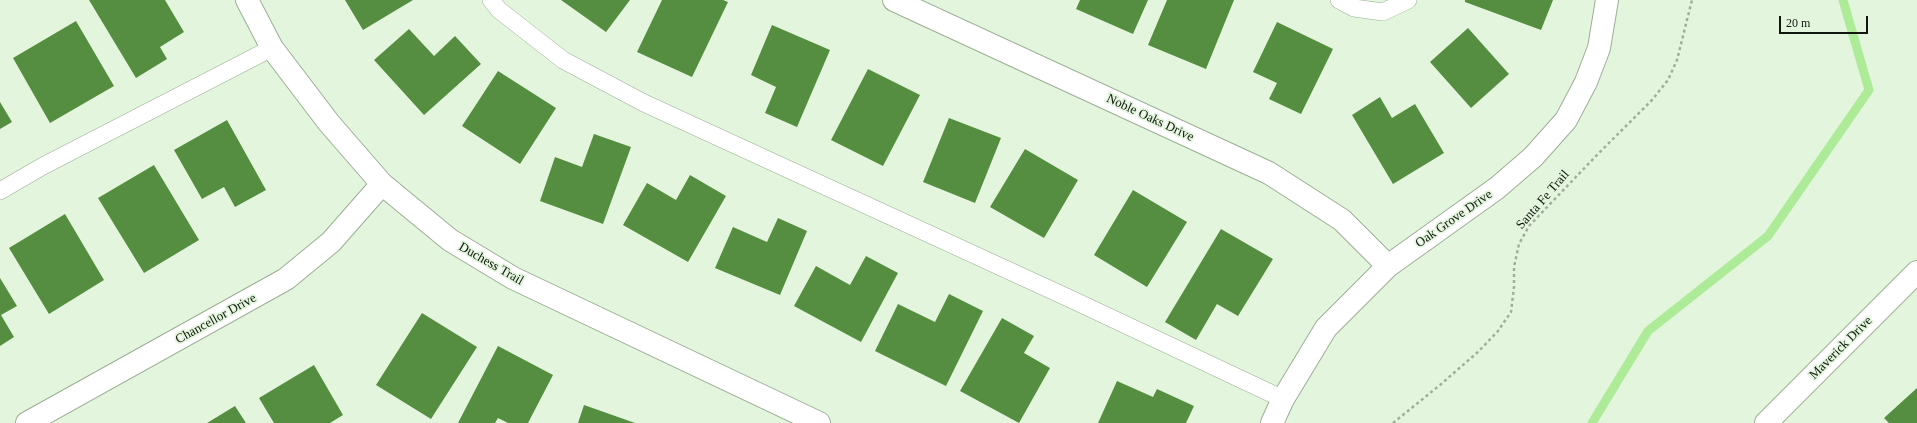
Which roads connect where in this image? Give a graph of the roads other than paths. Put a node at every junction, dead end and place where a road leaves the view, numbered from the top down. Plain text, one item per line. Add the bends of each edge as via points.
1 (247, 0) edge
2 (490, 0) edge
3 (894, 0) edge
4 (1339, 0) edge
5 (1408, 0) edge
6 (1607, 0) edge
7 (272, 48) junction
8 (382, 184) junction
9 (0, 191) edge
10 (1388, 266) junction
11 (1917, 272) edge
12 (1283, 399) junction
13 (815, 422) edge
14 (27, 423) edge
15 (1272, 423) edge
16 (1766, 423) edge

1 - 7 street, Duchess Trail
2 - 12 lane via 499,10 563,60 644,103
3 - 10 street, Noble Oaks Drive via 1269,173 1342,220
4 - 5 lane via 1354,8 1383,12
6 - 10 street, Oak Grove Drive via 1599,48 1586,82 1566,120 1533,157 1497,188
7 - 8 street, Duchess Trail via 329,123
7 - 9 lane via 43,166
8 - 13 street, Duchess Trail via 450,240 513,278
8 - 14 street, Chancellor Drive via 331,242 286,279
10 - 12 street, Oak Grove Drive via 1326,328
11 - 16 street, Maverick Drive
12 - 15 street, Oak Grove Drive

